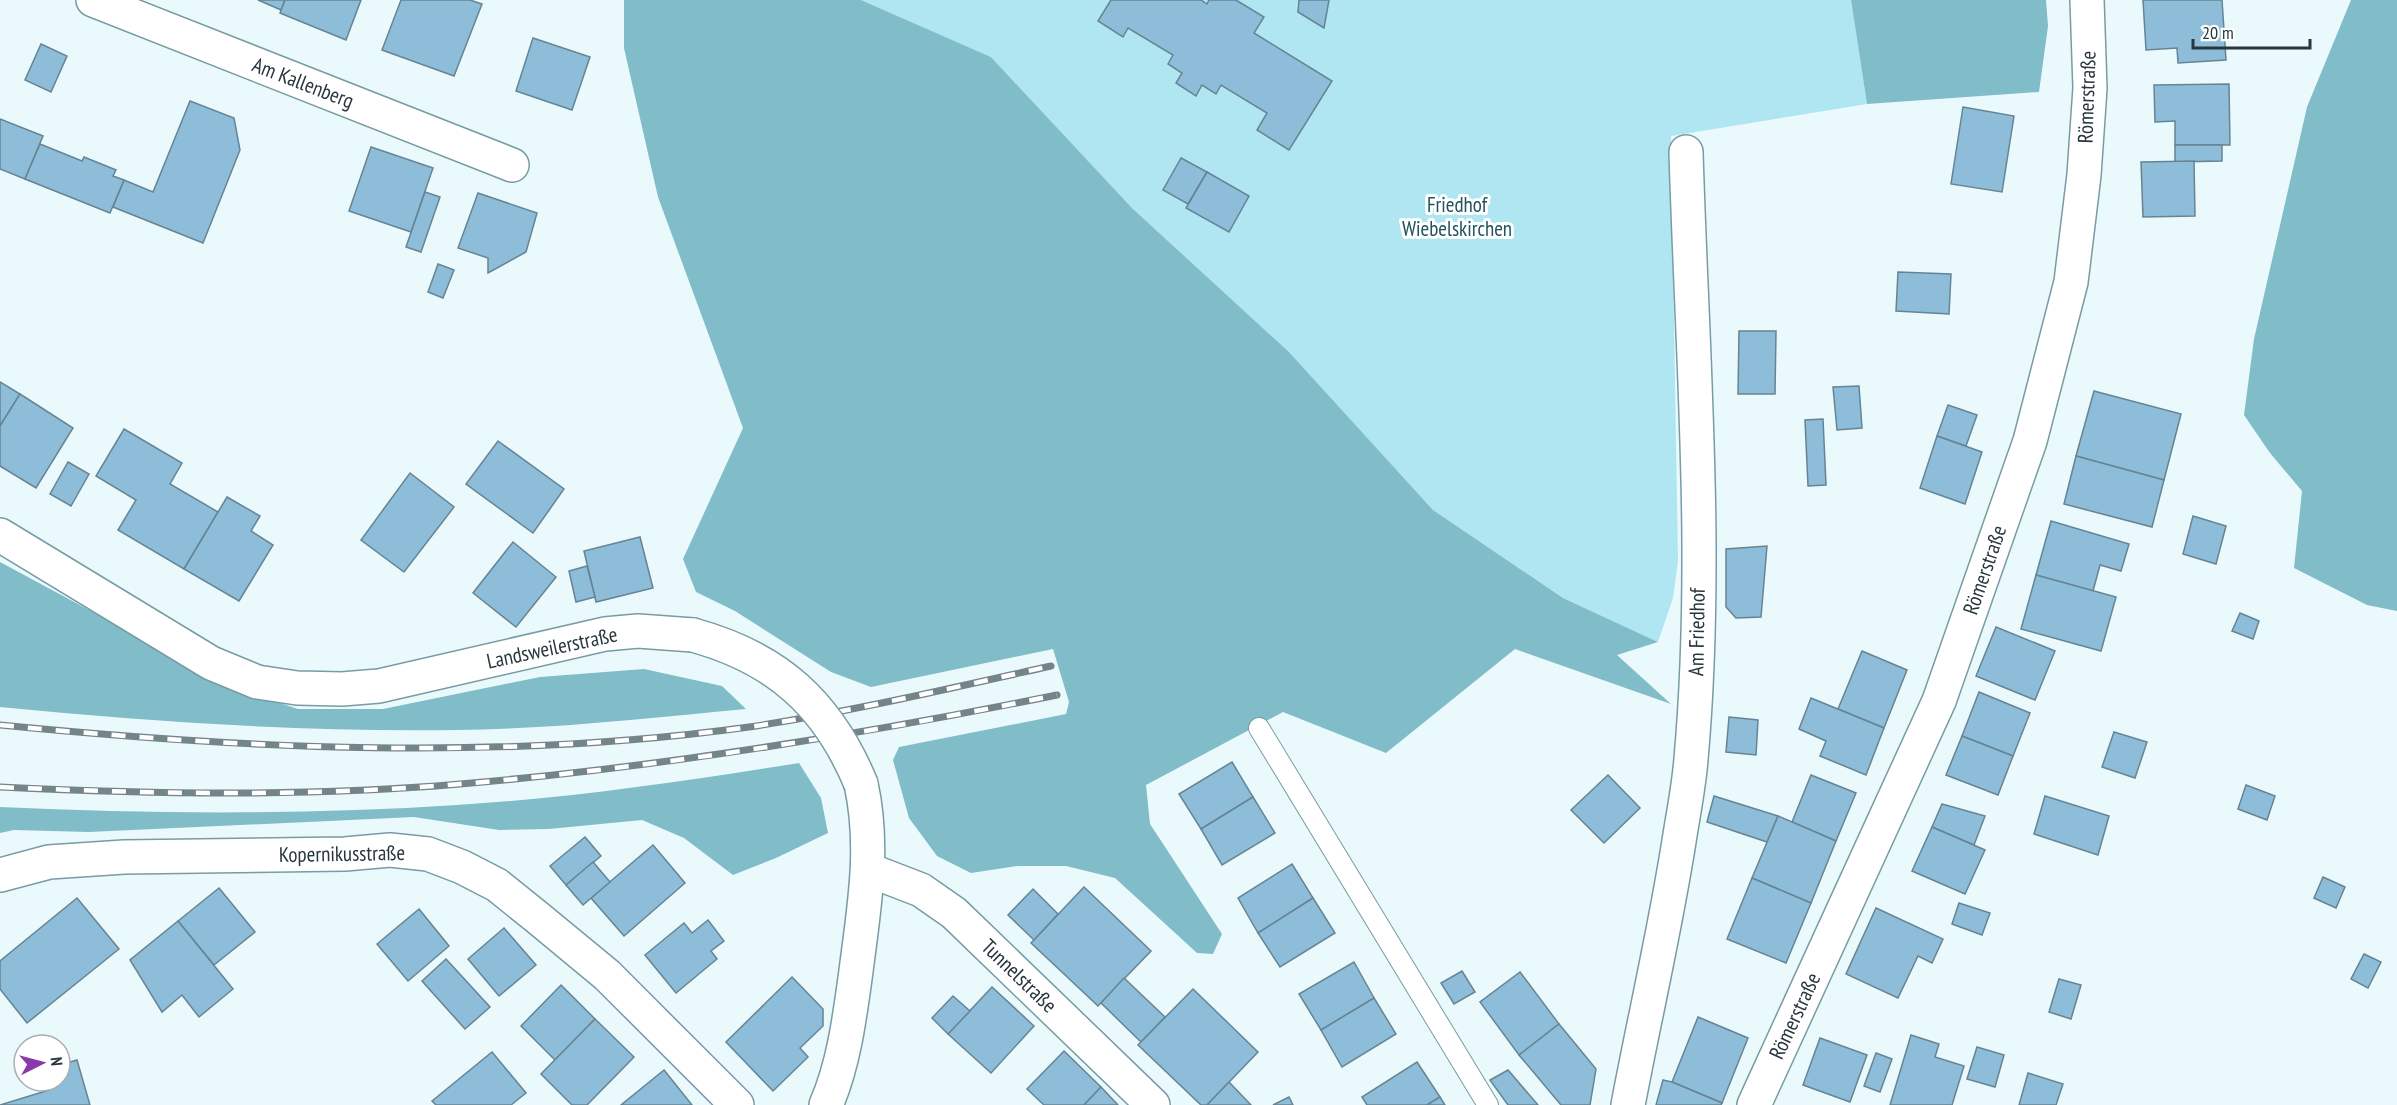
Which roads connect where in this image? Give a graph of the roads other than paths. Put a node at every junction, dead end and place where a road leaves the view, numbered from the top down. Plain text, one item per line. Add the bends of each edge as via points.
1 (93, 0) edge
2 (2087, 0) edge
3 (1686, 152) dead end
4 (512, 165) dead end
5 (0, 535) edge
6 (1259, 728) dead end
7 (869, 870) junction
8 (0, 875) edge
9 (1759, 1104) edge
10 (736, 1105) edge
11 (826, 1105) edge
12 (1153, 1105) edge
13 (1488, 1105) edge
14 (1628, 1105) edge

1 - 4 street, Am Kallenberg
2 - 9 street, Römerstraße via 2090,88 2071,282 2030,441 1939,701
3 - 14 street, Am Friedhof via 1697,490 1699,633 1695,699 1691,762 1669,906
5 - 7 street, Landsweilerstraße, bridge via 211,663 257,682 297,688 379,686 605,634 638,631 693,635 727,645 758,659 816,705 849,754 867,812
6 - 13 lane
7 - 11 street, Landsweilerstraße via 850,1012 833,1090
7 - 12 street, Tunnelstraße via 921,890 954,914
8 - 10 street, Kopernikusstraße via 49,862 124,857 390,850 428,854 497,885 538,918 607,975

